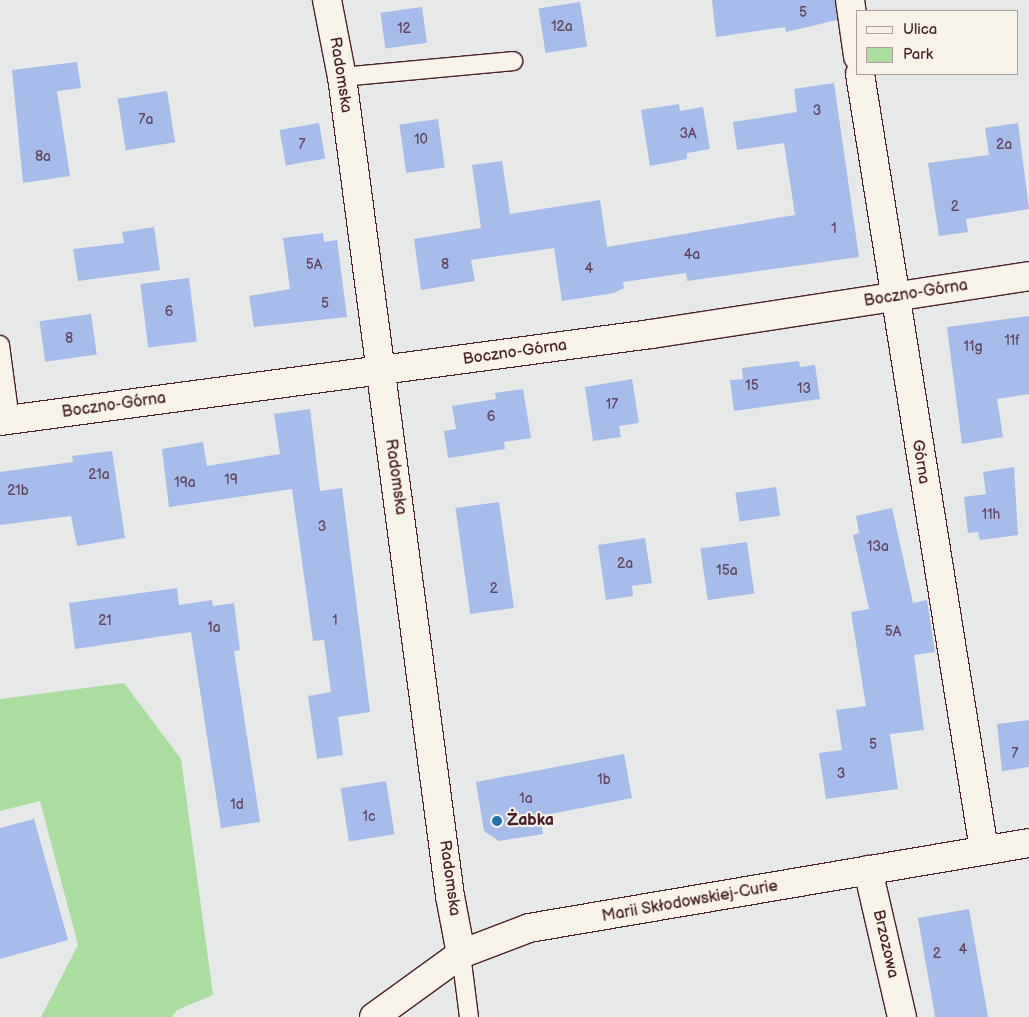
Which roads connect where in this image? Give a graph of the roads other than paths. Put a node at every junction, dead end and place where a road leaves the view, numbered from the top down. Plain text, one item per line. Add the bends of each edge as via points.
1 (327, 0) edge
2 (850, 0) edge
3 (856, 42) edge
4 (513, 61) dead end
5 (860, 75) edge
6 (342, 77) junction
7 (1029, 276) edge
8 (893, 298) junction
9 (0, 345) edge
10 (380, 371) junction
11 (5, 421) edge
12 (1029, 844) edge
13 (984, 850) junction
14 (868, 870) junction
15 (461, 954) junction
16 (374, 1017) edge
17 (469, 1017) edge
18 (902, 1017) edge

1 - 6 street, Radomska
2 - 3 street
4 - 6 lane
5 - 8 street, Górna
6 - 10 street, Radomska
7 - 8 street, Boczno-Górna
8 - 10 street, Boczno-Górna
8 - 13 street, Górna
9 - 11 lane
10 - 11 street, Boczno-Górna
10 - 15 street, Radomska
12 - 13 street, Marii Skłodowskiej-Curie
13 - 14 street, Marii Skłodowskiej-Curie
14 - 15 street, Marii Skłodowskiej-Curie via 529,928
14 - 18 street, Brzozowa
15 - 16 street, Marii Skłodowskiej-Curie
15 - 17 lane

